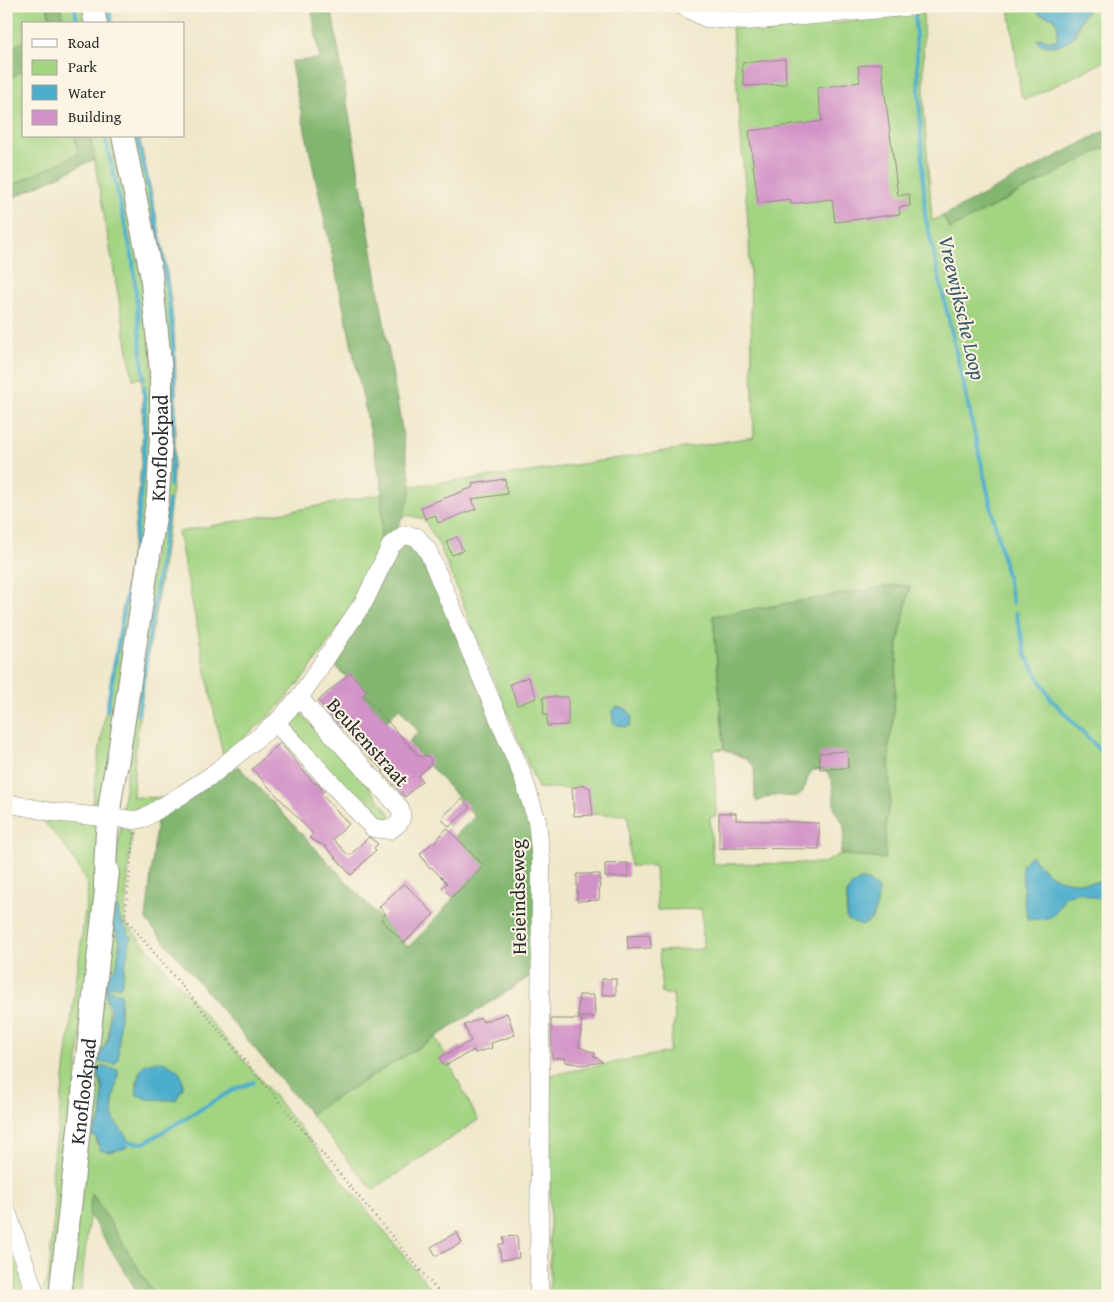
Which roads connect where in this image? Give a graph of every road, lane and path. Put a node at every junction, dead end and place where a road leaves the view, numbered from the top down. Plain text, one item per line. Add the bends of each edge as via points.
1 (92, 6) edge
2 (683, 6) edge
3 (915, 6) edge
4 (96, 22) edge
5 (123, 138) edge
6 (404, 535) joint
7 (300, 698) junction
8 (276, 723) junction
9 (6, 803) edge
10 (120, 819) junction
11 (6, 1209) edge
12 (36, 1296) edge
13 (60, 1296) edge
14 (442, 1296) edge
15 (539, 1296) edge

1 - 4 main road
2 - 3 street via 706,18 747,21
5 - 10 main road, Knoflookpad via 151,273 161,372 161,426 158,497 118,759 109,796
6 - 7 street, Beukenstraat via 391,545 365,600
6 - 15 street, Heieindseweg via 417,537 428,551 522,774 537,821 541,860
7 - 8 street, Beukenstraat
7 - 8 street, Beukenstraat via 400,808 400,823 390,830 372,828
8 - 10 street, Beukenstraat via 183,794 144,818
9 - 10 street, Beukenstraat via 52,812
10 - 13 main road, Knoflookpad via 105,886
10 - 14 path via 125,918
11 - 12 street

